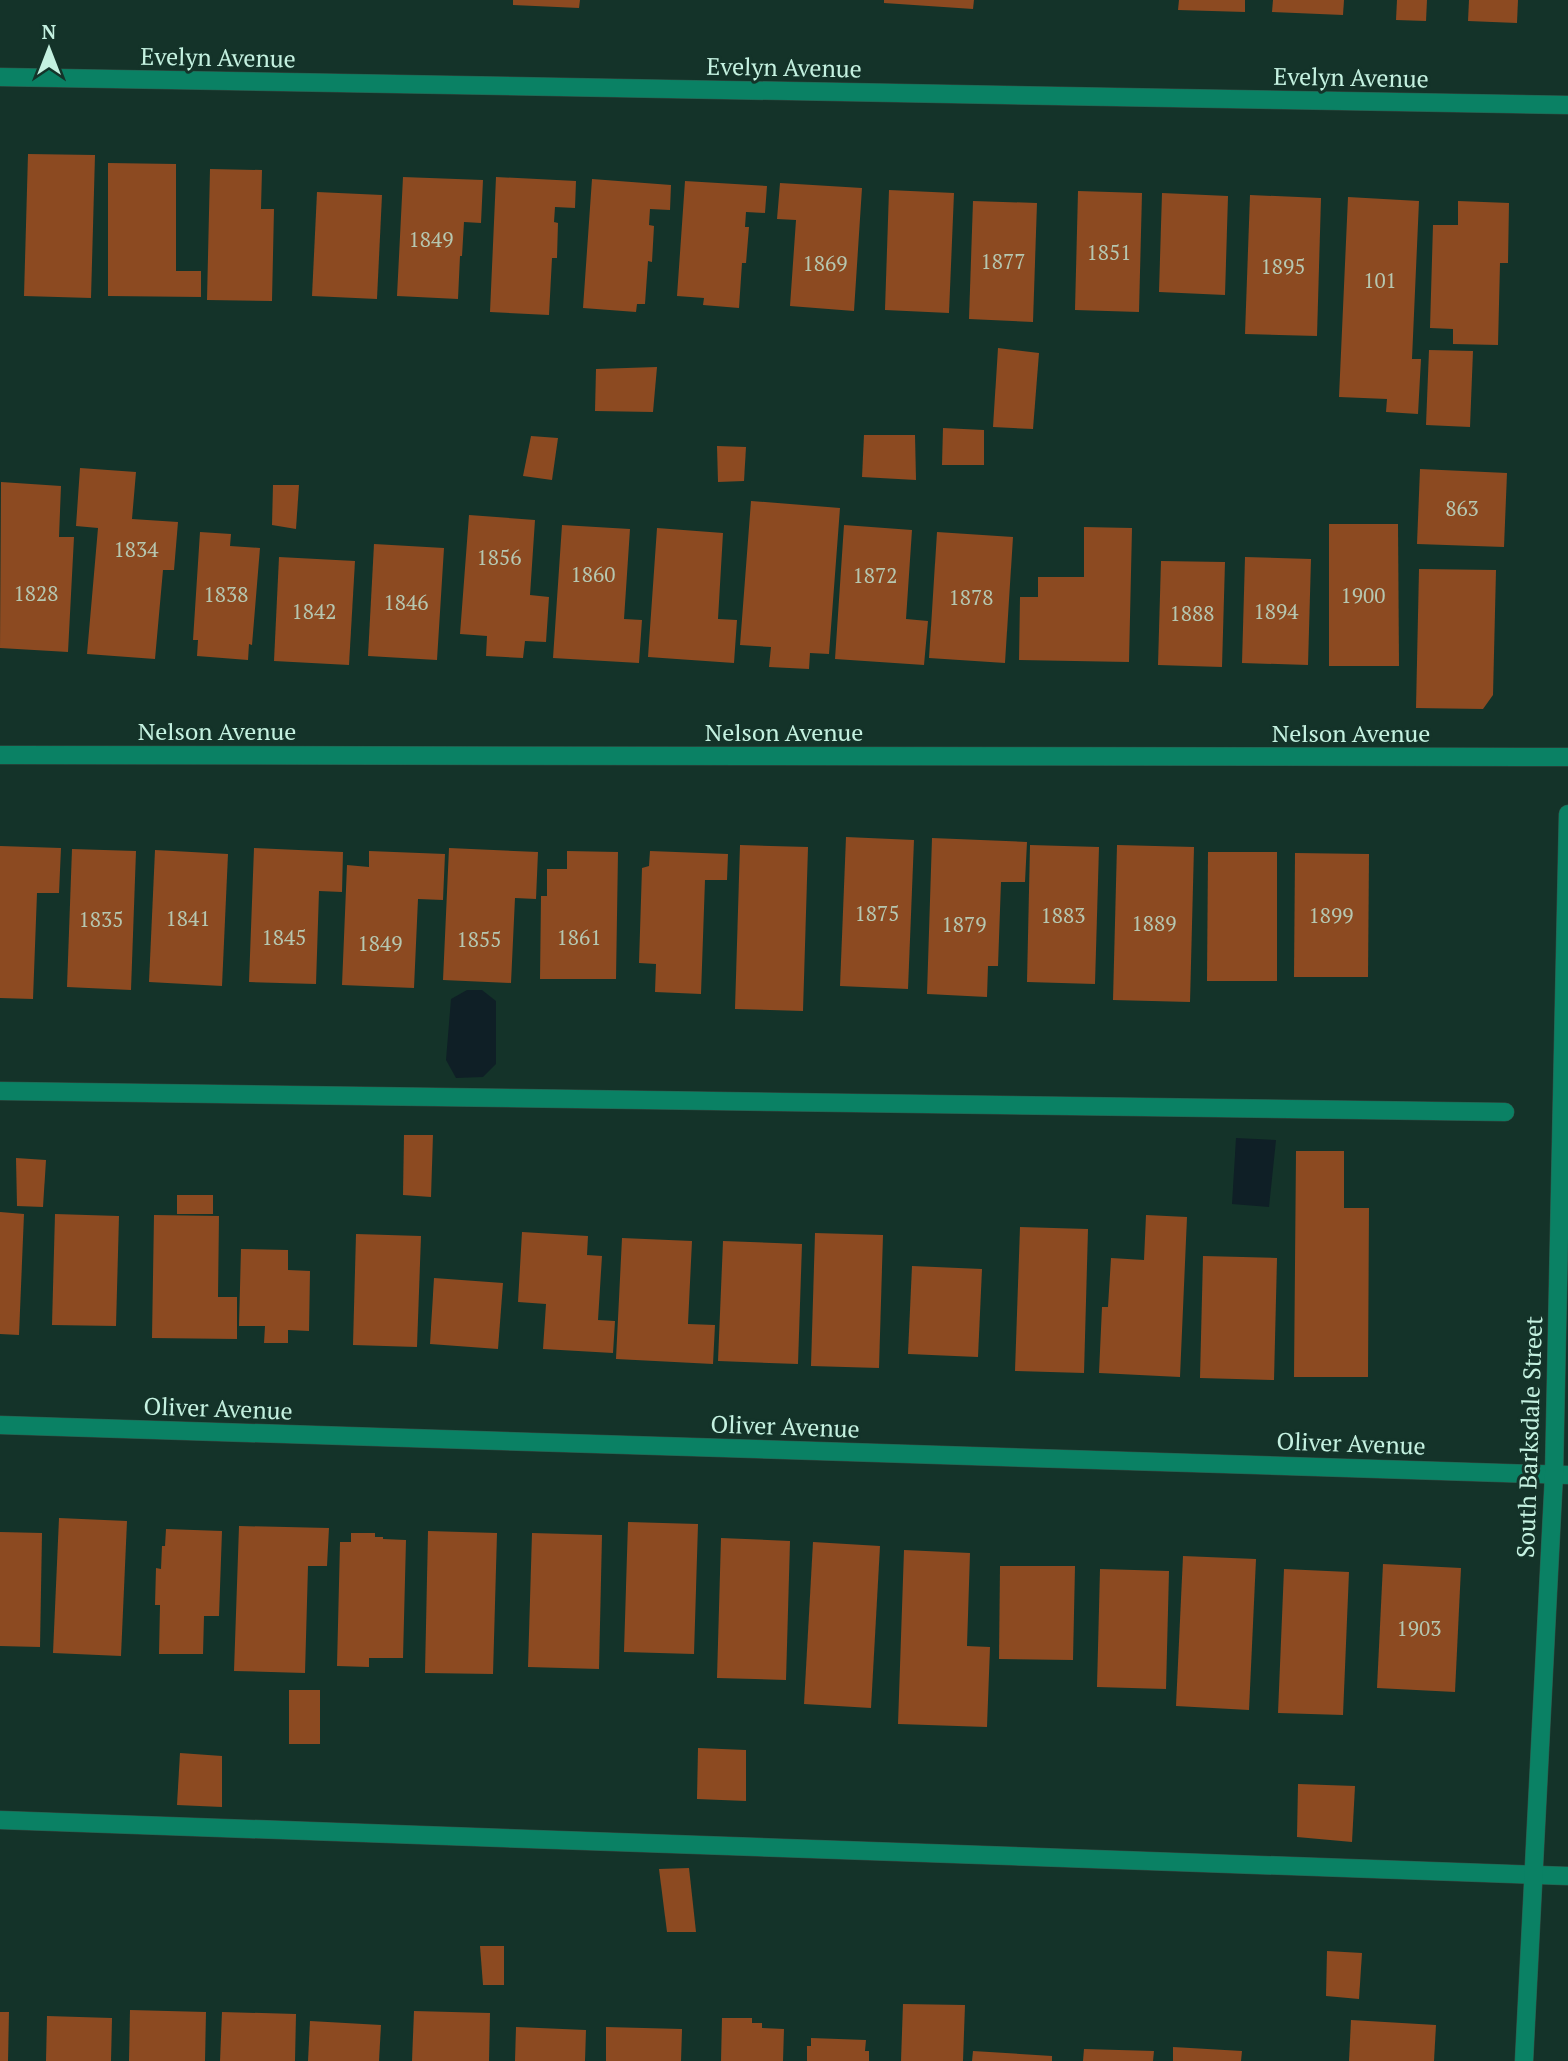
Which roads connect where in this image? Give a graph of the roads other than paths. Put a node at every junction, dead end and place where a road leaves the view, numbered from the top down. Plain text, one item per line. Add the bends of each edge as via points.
1 (0, 77) edge
2 (1568, 106) edge
3 (0, 755) edge
4 (1568, 757) edge
5 (1568, 814) edge
6 (0, 1091) edge
7 (1505, 1112) dead end
8 (0, 1425) edge
9 (1561, 1474) edge
10 (0, 1820) edge
11 (1534, 1875) junction
12 (1568, 1876) edge
13 (1524, 2061) edge

1 - 2 street, Evelyn Avenue
3 - 4 street, Nelson Avenue
5 - 9 street, South Barksdale Street
6 - 7 street
8 - 9 street, Oliver Avenue
9 - 11 street, South Barksdale Street
10 - 11 street
11 - 12 street
11 - 13 street, South Barksdale Street

